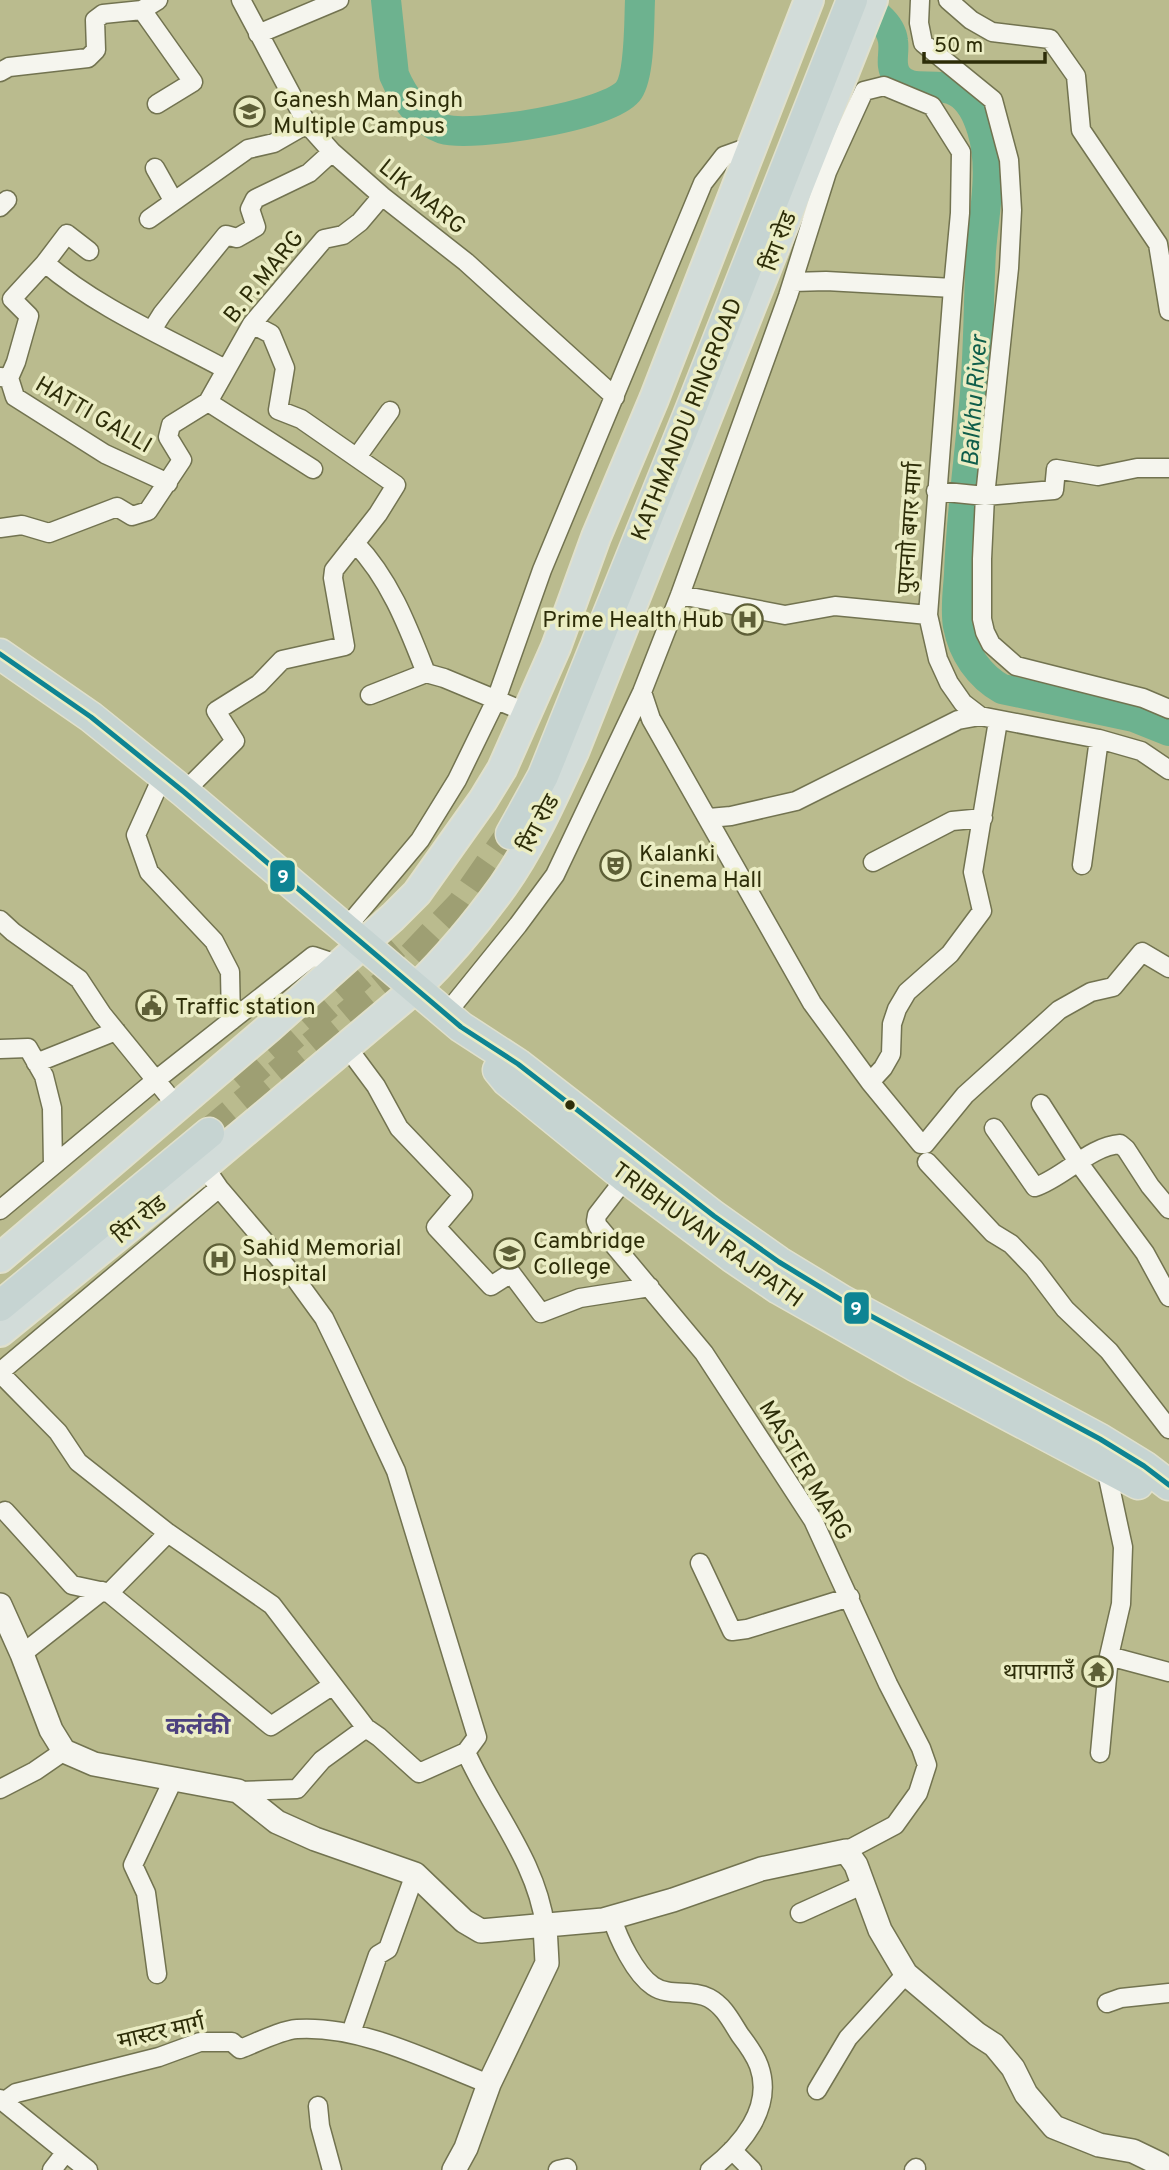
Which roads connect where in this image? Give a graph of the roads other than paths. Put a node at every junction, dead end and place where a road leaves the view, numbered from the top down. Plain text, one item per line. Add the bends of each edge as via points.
1 (158, 0) edge
2 (241, 0) edge
3 (339, 0) edge
4 (809, 0) edge
5 (833, 0) edge
6 (852, 0) edge
7 (873, 0) edge
8 (920, 0) edge
9 (948, 0) edge
10 (317, 4) edge
11 (142, 10) junction
12 (258, 34) junction
13 (0, 72) edge
14 (807, 85) junction
15 (158, 104) dead end
16 (307, 124) junction
17 (752, 146) junction
18 (332, 152) junction
19 (155, 168) dead end
20 (382, 196) junction
21 (173, 200) junction
22 (149, 219) dead end
23 (89, 251) dead end
24 (45, 263) junction
25 (793, 282) junction
26 (953, 288) junction
27 (1169, 311) edge
28 (252, 324) junction
29 (152, 330) junction
30 (225, 369) junction
31 (4, 377) edge
32 (615, 397) junction
33 (208, 402) junction
34 (390, 411) dead end
35 (357, 457) junction
36 (1169, 468) edge
37 (313, 469) dead end
38 (168, 482) junction
39 (940, 491) junction
40 (984, 496) junction
41 (0, 528) edge
42 (355, 543) junction
43 (680, 595) junction
44 (928, 615) junction
45 (0, 654) edge
46 (426, 673) junction
47 (642, 692) junction
48 (370, 695) dead end
49 (496, 700) junction
50 (1169, 709) edge
51 (528, 713) junction
52 (989, 719) junction
53 (1099, 739) junction
54 (1169, 770) edge
55 (173, 783) junction
56 (709, 818) junction
57 (983, 818) junction
58 (503, 828) tunnel mouth
59 (873, 862) dead end
60 (1082, 865) dead end
61 (0, 920) edge
62 (355, 936) junction
63 (340, 965) junction
64 (1169, 968) edge
65 (416, 988) junction
66 (231, 1021) junction
67 (453, 1021) junction
68 (116, 1031) junction
69 (347, 1047) junction
70 (0, 1049) edge
71 (36, 1063) junction
72 (156, 1080) junction
73 (870, 1082) junction
74 (1041, 1104) dead end
75 (195, 1119) junction
76 (994, 1128) dead end
77 (928, 1162) dead end
78 (1078, 1162) junction
79 (53, 1166) junction
80 (633, 1169) junction
81 (212, 1177) junction
82 (1169, 1209) edge
83 (0, 1210) edge
84 (0, 1258) edge
85 (0, 1284) edge
86 (650, 1287) junction
87 (1169, 1297) edge
88 (0, 1306) edge
89 (0, 1332) edge
90 (0, 1373) edge
91 (1169, 1429) edge
92 (1106, 1468) junction
93 (1169, 1485) edge
94 (1169, 1500) edge
95 (5, 1511) dead end
96 (167, 1534) junction
97 (700, 1563) dead end
98 (106, 1592) junction
99 (850, 1597) junction
100 (0, 1605) edge
101 (22, 1654) junction
102 (1110, 1656) junction
103 (1169, 1672) edge
104 (333, 1685) junction
105 (366, 1728) junction
106 (64, 1751) junction
107 (466, 1752) junction
108 (1100, 1753) dead end
109 (174, 1778) junction
110 (0, 1789) edge
111 (237, 1791) junction
112 (846, 1851) junction
113 (415, 1874) junction
114 (862, 1885) junction
115 (800, 1913) dead end
116 (612, 1918) junction
117 (545, 1926) junction
118 (906, 1974) junction
119 (157, 1975) dead end
120 (1169, 1993) edge
121 (1107, 2003) dead end
122 (351, 2033) junction
123 (489, 2084) junction
124 (817, 2090) dead end
125 (2, 2101) edge
126 (318, 2106) dead end
127 (732, 2150) junction
128 (65, 2153) junction
129 (1164, 2166) edge
130 (52, 2170) edge
131 (88, 2170) edge
132 (332, 2170) edge
133 (454, 2170) edge
134 (710, 2170) edge
135 (752, 2170) edge

1 - 11 street
2 - 12 street, LIK MARG
3 - 10 street
4 - 14 main road
5 - 14 highway, KATHMANDU RINGROAD
6 - 14 highway, KATHMANDU RINGROAD
7 - 14 main road
8 - 40 street via 923,43 993,100 1010,160 1008,281
9 - 27 street via 992,32 1050,39 1076,76 1081,130 1158,244
10 - 12 street
11 - 13 street via 103,14 95,20 96,50 88,58 20,65
11 - 15 street via 193,82
12 - 16 street, LIK MARG
14 - 17 main road
14 - 58 highway, KATHMANDU RINGROAD via 688,416 543,776
14 - 65 main road, रिंग रोड via 820,132 574,752 504,885 443,962
16 - 18 street, LIK MARG
16 - 21 street via 274,143 248,149
17 - 32 street via 724,156 703,183
17 - 51 main road
18 - 20 street, LIK MARG
18 - 29 street via 309,173 255,199 250,209 256,227 237,238 226,235
19 - 21 street
20 - 28 street, B. P. MARG via 360,222 343,234 324,239
20 - 32 street, LIK MARG via 466,262
21 - 22 street
23 - 24 street via 67,234
24 - 29 street via 108,309
24 - 31 street, HATTI GALLI via 12,299 29,316 16,362
25 - 26 street
25 - 26 street, पुरानाो बगर मार्ग via 827,172 864,91 884,86 932,106 961,152
25 - 43 street
26 - 39 street, पुरानाो बगर मार्ग
28 - 30 street, B. P. MARG
28 - 35 street via 271,334 285,368 278,410 301,419
29 - 30 street
30 - 33 street, B. P. MARG
31 - 38 street, HATTI GALLI via 15,397 105,454
32 - 49 street via 542,570
33 - 37 street
33 - 38 street via 171,425 168,438 182,460
34 - 35 street
35 - 42 street via 396,485
36 - 40 street via 1137,468 1098,476 1056,469 1054,490
38 - 41 street via 148,511 132,516 117,506 49,533 22,526
39 - 40 street
39 - 44 street, पुरानाो बगर मार्ग
40 - 50 street via 982,619 991,644 1016,666 1143,698
42 - 46 street via 371,559 395,601
42 - 55 street via 333,578 345,646 282,660 259,684 216,711 235,741
43 - 44 street via 785,615 835,606
43 - 47 street
44 - 52 street, पुरानाो बगर मार्ग via 949,683 963,703
45 - 55 highway via 92,716
46 - 48 street
46 - 49 street
47 - 56 street via 651,719
47 - 67 street via 555,875
49 - 51 street
49 - 62 street via 457,780
51 - 62 main road via 502,769 417,893
52 - 53 street
52 - 56 street via 958,720 796,801
52 - 57 street
53 - 54 street via 1142,751
53 - 60 street
55 - 62 highway
55 - 66 street via 136,835 149,872 214,941 230,972
56 - 73 street via 813,1003
57 - 59 street via 953,821
57 - 73 street via 973,872 982,911 950,954 907,992 895,1016 891,1054
61 - 68 street via 79,979
62 - 63 main road
62 - 65 highway
63 - 66 street via 313,956
63 - 75 main road
64 - 73 street via 1142,952 1113,987 1091,992 1059,1010 965,1095 925,1144
65 - 67 highway, TRIBHUVAN RAJPATH
65 - 69 main road, रिंग रोड
66 - 72 street
67 - 80 highway, TRIBHUVAN RAJPATH via 518,1064
68 - 71 street
68 - 72 street
69 - 81 main road, रिंग रोड
69 - 86 street via 399,1128 463,1195 436,1227 491,1286 512,1273 541,1313 580,1298
70 - 71 street via 28,1048
71 - 79 street via 52,1108
72 - 75 street
72 - 79 street
74 - 78 street
75 - 84 main road
75 - 85 highway
75 - 88 highway
76 - 78 street via 1035,1186
77 - 91 street via 1109,1350
78 - 82 street via 1120,1144
78 - 87 street via 1145,1253
79 - 83 street
80 - 86 street, MASTER MARG via 596,1221
80 - 92 highway, TRIBHUVAN RAJPATH via 732,1257 801,1302
80 - 93 highway, TRIBHUVAN RAJPATH via 843,1301 1100,1439
81 - 89 main road, रिंग रोड
81 - 90 street
81 - 107 street via 324,1318 396,1471 477,1737
86 - 99 street, MASTER MARG via 704,1353 813,1520
90 - 96 street via 58,1432 78,1462
92 - 94 highway, TRIBHUVAN RAJPATH
92 - 102 street via 1123,1547 1122,1593
95 - 98 street via 72,1586
96 - 98 street
96 - 104 street via 272,1605
97 - 99 street via 732,1631
98 - 101 street
98 - 104 street via 271,1726
99 - 112 street, MASTER MARG via 926,1765 918,1793 895,1825
100 - 101 street
101 - 106 street via 51,1730
102 - 103 street
102 - 108 street
104 - 105 street
105 - 107 street via 419,1773
105 - 111 street via 322,1760 297,1789
106 - 109 street via 94,1764
106 - 110 street
107 - 117 street via 523,1860
109 - 111 street
109 - 119 street via 133,1865 146,1893
111 - 113 street via 277,1822
112 - 114 street
112 - 116 street via 761,1869
113 - 117 street via 464,1921 481,1931
113 - 122 street via 388,1949 378,1955
114 - 115 street
114 - 118 street via 880,1930
116 - 117 street
116 - 127 street via 622,1947 648,1982 661,1990 700,1994 720,2004 759,2065 763,2102
117 - 123 street via 547,1963
118 - 124 street via 848,2038
118 - 129 street via 994,2045 1054,2127 1099,2145 1133,2151
120 - 121 street
122 - 123 street, मास्टर मार्ग
122 - 125 street, मास्टर मार्ग via 295,2029 240,2049 232,2042 200,2042 159,2057 16,2093
123 - 133 street
125 - 128 street
126 - 132 street
127 - 134 street
127 - 135 street
128 - 130 street
128 - 131 street

